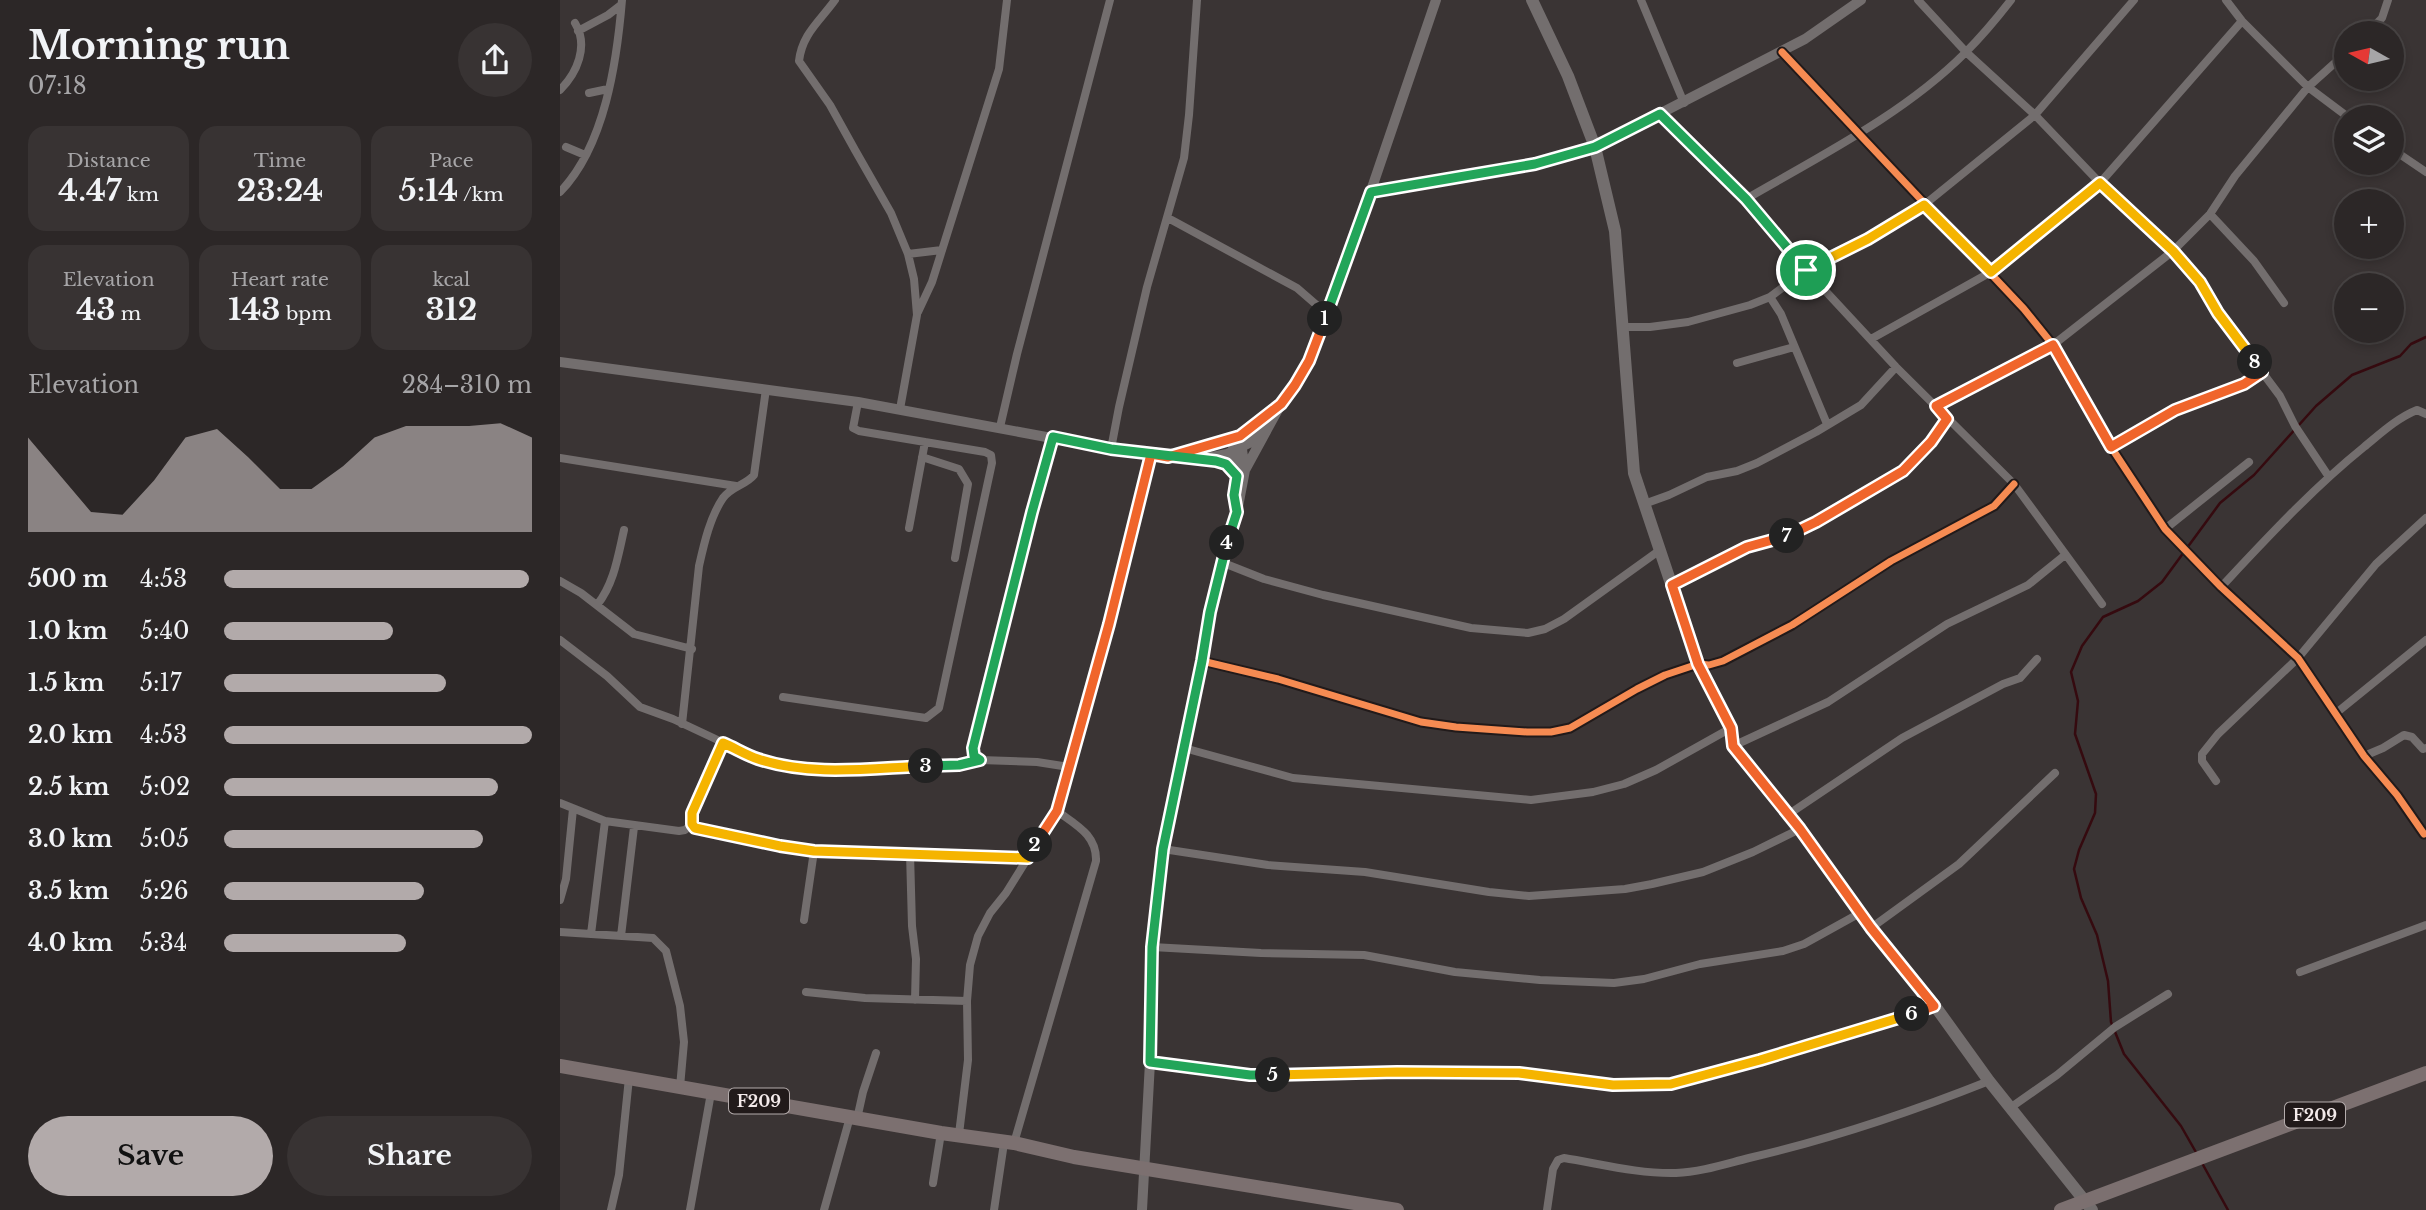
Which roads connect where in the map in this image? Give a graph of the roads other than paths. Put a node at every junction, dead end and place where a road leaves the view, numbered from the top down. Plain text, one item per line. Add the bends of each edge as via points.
1 (835, 0) edge
2 (1007, 0) edge
3 (1110, 0) edge
4 (1197, 0) edge
5 (1436, 0) edge
6 (1532, 0) edge
7 (1641, 0) edge
8 (1861, 0) edge
9 (1918, 0) edge
10 (2011, 0) edge
11 (2134, 0) edge
12 (2226, 0) edge
13 (2388, 0) edge
14 (622, 2) edge
15 (2242, 21) junction
16 (2379, 21) edge
17 (1782, 52) junction
18 (1966, 52) junction
19 (2334, 64) edge
20 (2308, 87) junction
21 (607, 89) junction
22 (560, 90) edge
23 (589, 93) dead end
24 (1684, 103) junction
25 (2334, 106) edge
26 (1660, 114) junction
27 (2035, 115) junction
28 (1861, 133) junction
29 (566, 147) dead end
30 (1595, 147) junction
31 (585, 155) junction
32 (2404, 157) edge
33 (2426, 172) edge
34 (2100, 183) junction
35 (560, 192) edge
36 (1371, 192) junction
37 (1746, 199) junction
38 (1924, 205) junction
39 (2210, 214) junction
40 (1168, 218) junction
41 (942, 250) junction
42 (2173, 251) junction
43 (908, 254) junction
44 (1806, 270) junction
45 (1991, 272) junction
46 (1770, 297) junction
47 (2284, 303) dead end
48 (917, 314) junction
49 (1327, 314) junction
50 (1624, 327) junction
51 (1871, 339) junction
52 (2053, 345) junction
53 (1794, 347) junction
54 (560, 362) edge
55 (1737, 363) dead end
56 (1896, 367) junction
57 (2262, 372) junction
58 (766, 389) junction
59 (858, 402) junction
60 (1281, 404) junction
61 (1936, 406) junction
62 (900, 409) junction
63 (2426, 414) edge
64 (1947, 419) junction
65 (1271, 421) junction
66 (1827, 424) junction
67 (1000, 427) junction
68 (1053, 437) junction
69 (925, 442) junction
70 (1237, 444) junction
71 (2111, 447) junction
72 (1111, 449) junction
73 (1151, 454) junction
74 (922, 457) junction
75 (1168, 457) junction
76 (560, 458) edge
77 (1202, 459) junction
78 (2249, 462) dead end
79 (1241, 473) junction
80 (2329, 477) junction
81 (2014, 484) junction
82 (736, 486) junction
83 (1644, 504) junction
84 (2426, 519) edge
85 (909, 528) dead end
86 (624, 530) dead end
87 (2165, 530) junction
88 (1660, 551) junction
89 (2065, 555) junction
90 (955, 558) dead end
91 (1221, 562) junction
92 (560, 581) edge
93 (1672, 585) junction
94 (2221, 587) junction
95 (2102, 604) dead end
96 (597, 606) junction
97 (560, 640) edge
98 (2426, 640) edge
99 (692, 649) junction
100 (2298, 658) junction
101 (2036, 659) dead end
102 (1202, 661) junction
103 (1698, 664) junction
104 (783, 697) dead end
105 (2335, 714) junction
106 (682, 724) junction
107 (1731, 728) junction
108 (723, 743) junction
109 (1733, 746) junction
110 (1184, 748) junction
111 (2426, 748) edge
112 (2364, 756) junction
113 (980, 760) junction
114 (1069, 767) junction
115 (2055, 773) dead end
116 (2216, 781) dead end
117 (560, 803) edge
118 (573, 809) junction
119 (1057, 811) junction
120 (1789, 814) junction
121 (605, 821) junction
122 (692, 824) junction
123 (634, 827) junction
124 (1800, 829) junction
125 (2424, 834) dead end
126 (1163, 849) junction
127 (814, 851) junction
128 (910, 853) junction
129 (1028, 858) junction
130 (560, 900) edge
131 (1860, 913) junction
132 (804, 920) dead end
133 (2426, 925) edge
134 (1871, 928) junction
135 (560, 932) edge
136 (591, 934) junction
137 (621, 936) junction
138 (1152, 947) junction
139 (2300, 972) dead end
140 (806, 992) dead end
141 (2168, 994) dead end
142 (915, 1000) junction
143 (967, 1001) junction
144 (1934, 1006) junction
145 (876, 1053) dead end
146 (1150, 1062) junction
147 (560, 1066) edge
148 (2426, 1073) edge
149 (629, 1078) junction
150 (1989, 1081) junction
151 (680, 1087) junction
152 (711, 1093) junction
153 (2010, 1108) junction
154 (853, 1118) junction
155 (941, 1133) junction
156 (959, 1134) junction
157 (1009, 1143) junction
158 (1145, 1168) junction
159 (933, 1183) dead end
160 (2089, 1205) edge
161 (611, 1210) edge
162 (690, 1210) edge
163 (824, 1210) edge
164 (994, 1210) edge
165 (1142, 1210) edge
166 (1397, 1210) edge
167 (1547, 1210) edge
168 (2061, 1210) edge

1 - 43 street via 810,29 799,61 830,105 891,213
2 - 41 street via 999,69
3 - 67 street
4 - 40 street via 1184,158
5 - 36 street
6 - 30 main road
7 - 24 street
8 - 17 street
9 - 18 street
10 - 18 street
11 - 27 street
12 - 15 street
13 - 16 street
14 - 21 street
14 - 22 street via 608,15 577,27 581,40 578,63
15 - 20 street
15 - 34 street
17 - 24 street
17 - 28 street
18 - 27 street
18 - 28 street
19 - 20 street
20 - 25 street
20 - 39 street
21 - 23 street
21 - 31 street via 598,128
24 - 26 street
26 - 30 street
26 - 37 street
27 - 34 street
27 - 38 street
28 - 37 street
28 - 38 street
29 - 31 street
30 - 36 street via 1535,164
30 - 50 main road via 1615,231
31 - 35 street
32 - 33 street
34 - 42 street
34 - 45 street
36 - 49 street
37 - 44 street
38 - 44 street
38 - 45 street
39 - 42 street
39 - 47 street via 2254,261
40 - 49 street via 1297,288
40 - 72 street via 1147,287
41 - 43 street
41 - 48 street
42 - 52 street
42 - 57 street
43 - 48 street
44 - 46 street
44 - 51 street
45 - 51 street
45 - 52 street
46 - 50 street via 1688,322
46 - 53 street
48 - 62 street
49 - 60 street via 1309,361
50 - 83 main road via 1634,473
51 - 56 street
52 - 61 street
52 - 71 street
53 - 55 street
53 - 66 street
54 - 58 street
56 - 61 street
56 - 66 street via 1861,405
57 - 71 street via 2244,384 2175,410
57 - 80 street
58 - 59 street
58 - 82 street via 754,475
59 - 62 street
59 - 69 street via 853,428
60 - 65 street
60 - 70 street
61 - 64 street
62 - 67 street
63 - 80 street via 2417,410 2386,429
64 - 81 street
64 - 93 street via 1917,457 1889,481 1803,529 1747,547
65 - 70 street via 1259,435
65 - 79 street
66 - 83 street via 1757,463 1707,477
67 - 68 street
68 - 72 street
68 - 113 street via 973,748
69 - 74 street
69 - 104 street via 985,452 992,463 939,708 926,718
70 - 75 street
70 - 77 street
70 - 79 street
71 - 87 street
72 - 73 street
73 - 75 street
73 - 114 street
74 - 85 street
74 - 90 street via 959,469 968,484
75 - 77 street
76 - 82 street
77 - 79 street
78 - 87 street
79 - 91 street via 1234,495 1237,512
80 - 94 street
81 - 89 street
81 - 103 street via 1988,510 1891,561 1792,625 1723,661
82 - 99 street via 724,497 705,543
83 - 88 main road
84 - 100 street via 2376,564
86 - 96 street via 614,574
87 - 94 street
88 - 91 street via 1564,619 1528,633 1471,628 1336,598
88 - 93 main road
89 - 95 street
89 - 109 street via 2028,585 1940,628 1828,702
91 - 102 street
92 - 96 street
93 - 103 main road
94 - 100 street
96 - 99 street via 634,634
97 - 106 street via 640,707
98 - 105 street
99 - 106 street
100 - 105 street
100 - 116 street via 2206,748 2202,761
101 - 120 street via 2020,678 1902,738
102 - 103 street via 1278,678 1421,722 1551,732 1570,727 1665,675
102 - 110 street
103 - 107 main road
105 - 112 street
106 - 108 street
107 - 109 main road
107 - 110 street via 1623,784 1531,800 1293,778
108 - 113 street via 780,765 825,771 959,765
108 - 122 street via 692,813
109 - 120 main road
110 - 126 street
111 - 112 street via 2404,735
112 - 125 street
113 - 114 street
114 - 119 street
115 - 134 street via 1959,864
117 - 118 street
118 - 121 street
118 - 130 street
119 - 129 street
119 - 157 street via 1087,834 1096,861
120 - 124 main road
121 - 123 street
121 - 136 street
122 - 123 street via 679,831
122 - 127 street via 724,835
123 - 137 street
124 - 126 street via 1703,872 1625,889 1529,896
124 - 131 main road
126 - 138 street
127 - 128 street
127 - 132 street
128 - 129 street
128 - 142 street
129 - 143 street via 978,936
131 - 134 main road
131 - 138 street via 1783,951 1614,983 1455,972 1364,955
133 - 139 street
134 - 144 main road
135 - 136 street
136 - 137 street
137 - 151 street via 653,938 666,951 684,1042
138 - 146 street
140 - 142 street
141 - 153 street via 2115,1027
142 - 143 street
143 - 156 street via 968,1060
144 - 146 street via 1671,1084 1613,1085 1519,1073 1250,1075
144 - 150 main road
145 - 154 street
146 - 158 street
147 - 149 main road, F209
148 - 160 main road, F209 via 2196,1159
149 - 151 main road, F209
149 - 161 street
150 - 153 main road
150 - 167 street via 1830,1135 1690,1172 1654,1172 1564,1158 1553,1169
151 - 152 main road, F209
152 - 154 main road, F209
152 - 162 street
153 - 160 main road
154 - 155 main road, F209
154 - 163 street
155 - 156 main road, F209
155 - 159 street
156 - 157 main road, F209
157 - 158 main road, F209
157 - 164 street
158 - 165 street
158 - 166 main road, F209
160 - 168 main road, F209

